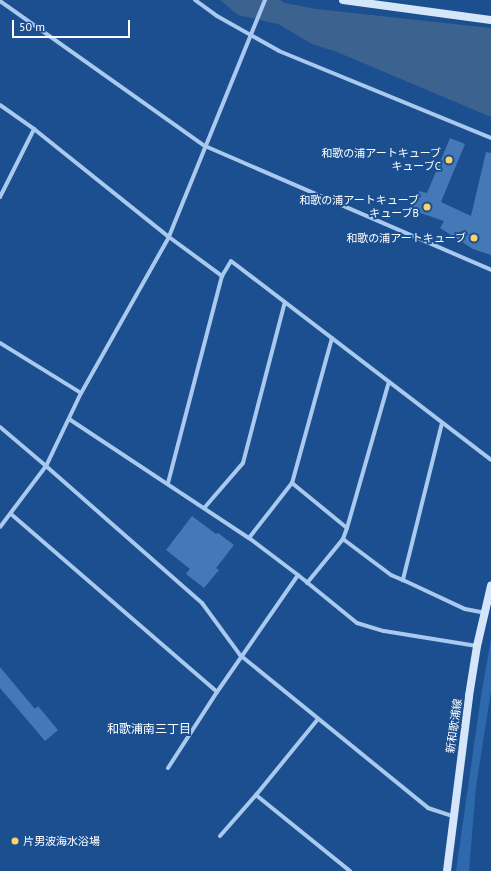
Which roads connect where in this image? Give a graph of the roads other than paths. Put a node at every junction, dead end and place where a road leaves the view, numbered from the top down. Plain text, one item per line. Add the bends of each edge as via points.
1 (195, 0) edge
2 (265, 0) edge
3 (343, 0) edge
4 (0, 1) edge
5 (491, 20) edge
6 (251, 37) junction
7 (0, 105) edge
8 (34, 129) junction
9 (491, 138) edge
10 (205, 146) junction
11 (0, 197) edge
12 (170, 236) junction
13 (491, 270) edge
14 (222, 276) junction
15 (285, 302) junction
16 (332, 338) junction
17 (0, 344) edge
18 (389, 382) junction
19 (81, 393) junction
20 (69, 419) junction
21 (442, 423) junction
22 (0, 427) edge
23 (491, 460) edge
24 (46, 466) junction
25 (292, 483) junction
26 (168, 484) junction
27 (205, 508) junction
28 (11, 514) junction
29 (0, 527) edge
30 (347, 528) junction
31 (249, 538) junction
32 (343, 539) junction
33 (298, 575) junction
34 (403, 580) junction
35 (307, 583) junction
36 (491, 586) edge
37 (485, 613) junction
38 (477, 646) junction
39 (240, 655) junction
40 (216, 692) junction
41 (318, 719) junction
42 (168, 768) dead end
43 (256, 795) junction
44 (453, 816) junction
45 (220, 836) dead end
46 (350, 871) edge
47 (447, 871) edge

1 - 6 street
2 - 6 street
3 - 5 main road
4 - 10 street
6 - 9 street via 279,52
6 - 10 street
7 - 8 street
8 - 11 street
8 - 12 street
10 - 12 street
10 - 13 street
12 - 14 street
12 - 19 street
14 - 15 street via 231,261
14 - 26 street
15 - 16 street
15 - 27 street via 243,463
16 - 18 street
16 - 25 street
17 - 19 street
18 - 21 street
18 - 30 street
19 - 20 street
20 - 24 street
20 - 26 street
21 - 23 street
21 - 34 street
22 - 24 street
24 - 28 street
24 - 39 street via 202,602
25 - 30 street
25 - 31 street
26 - 27 street
27 - 31 street
28 - 29 street
28 - 40 street
30 - 32 street
31 - 33 street
32 - 34 street via 390,575
32 - 35 street
33 - 35 street
33 - 39 street
34 - 37 street via 465,608
35 - 38 street via 357,623 384,631
36 - 37 main road, 新和歌浦線
37 - 38 main road, 新和歌浦線
38 - 44 main road, 新和歌浦線
39 - 40 street
39 - 41 street
40 - 42 street
41 - 43 street
41 - 44 street via 428,808
43 - 45 street
43 - 46 street
44 - 47 main road, 新和歌浦線

